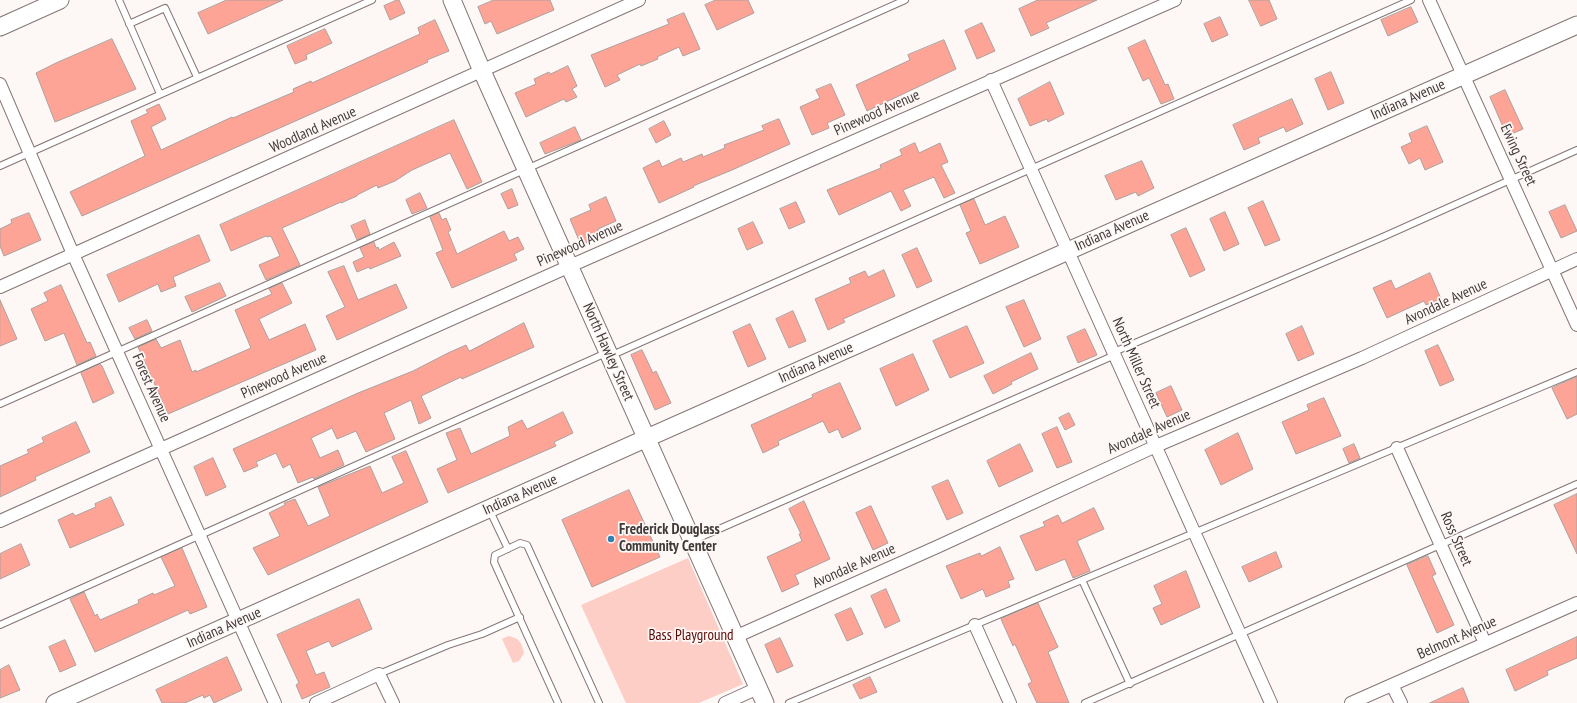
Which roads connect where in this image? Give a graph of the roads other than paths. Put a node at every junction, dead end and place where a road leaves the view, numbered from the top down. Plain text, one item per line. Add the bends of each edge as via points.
1 (60, 0) edge
2 (119, 0) edge
3 (372, 0) edge
4 (452, 0) edge
5 (639, 0) edge
6 (905, 0) edge
7 (1175, 0) edge
8 (1411, 0) edge
9 (1429, 0) edge
10 (129, 24) junction
11 (1577, 25) edge
12 (0, 27) edge
13 (482, 71) junction
14 (1463, 75) junction
15 (197, 77) junction
16 (991, 80) junction
17 (0, 84) edge
18 (160, 94) junction
19 (1577, 150) edge
20 (29, 153) junction
21 (0, 166) edge
22 (1031, 168) junction
23 (526, 169) junction
24 (1512, 179) junction
25 (1068, 251) junction
26 (73, 254) junction
27 (1577, 259) edge
28 (570, 266) junction
29 (1552, 270) junction
30 (0, 287) edge
31 (1577, 325) edge
32 (117, 352) junction
33 (1114, 353) junction
34 (609, 354) junction
35 (1577, 372) edge
36 (0, 404) edge
37 (647, 438) junction
38 (1156, 446) junction
39 (1397, 448) junction
40 (161, 449) junction
41 (1577, 484) edge
42 (489, 509) junction
43 (0, 521) edge
44 (1194, 532) junction
45 (201, 536) junction
46 (692, 541) junction
47 (1441, 544) junction
48 (508, 549) junction
49 (1082, 580) junction
50 (1577, 602) edge
51 (520, 617) junction
52 (239, 621) junction
53 (0, 625) edge
54 (975, 625) junction
55 (1240, 634) junction
56 (735, 636) junction
57 (1485, 643) junction
58 (379, 674) junction
59 (1130, 684) junction
60 (1392, 685) junction
61 (762, 695) edge
62 (55, 703) edge
63 (275, 703) edge
64 (316, 703) edge
65 (393, 703) edge
66 (558, 703) edge
67 (600, 703) edge
68 (725, 703) edge
69 (789, 703) edge
70 (1010, 703) edge
71 (1085, 703) edge
72 (1270, 703) edge
73 (1351, 703) edge
74 (1400, 703) edge

1 - 12 street
2 - 10 lane
3 - 15 lane
4 - 13 street, North Hawley Street
5 - 13 street, Woodland Avenue
6 - 23 lane
7 - 16 street, Pinewood Avenue
8 - 22 lane
9 - 14 street, Ewing Street
10 - 15 lane via 165,8
10 - 18 lane
11 - 14 street, Indiana Avenue
13 - 23 street, North Hawley Street
13 - 26 street, Woodland Avenue
14 - 24 street, Ewing Street
14 - 25 street, Indiana Avenue
15 - 18 lane
16 - 22 street, North Miller Street
16 - 28 street, Pinewood Avenue
17 - 20 street, Forest Avenue
18 - 20 lane
19 - 24 lane
20 - 21 lane
20 - 26 street, Forest Avenue
22 - 25 street, North Miller Street
22 - 34 lane
23 - 28 street, North Hawley Street
23 - 32 lane
24 - 29 street, Ewing Street
24 - 33 lane
25 - 33 street, North Miller Street
25 - 37 street, Indiana Avenue
26 - 30 street, Woodland Avenue
26 - 32 street, Forest Avenue
27 - 29 street, Avondale Avenue
28 - 34 street, North Hawley Street
28 - 40 street, Pinewood Avenue
29 - 31 street, Ewing Street
29 - 38 street, Avondale Avenue via 1362,358
32 - 36 lane
32 - 40 street, Forest Avenue
33 - 38 street, North Miller Street
33 - 46 lane
34 - 37 street, North Hawley Street
34 - 45 lane
35 - 39 lane
37 - 42 street, Indiana Avenue
37 - 46 street, North Hawley Street
38 - 44 street, North Miller Street
38 - 56 street, Avondale Avenue
39 - 44 lane
39 - 47 street, Ross Street
40 - 43 street, Pinewood Avenue
40 - 45 street, Forest Avenue
41 - 47 lane
42 - 48 lane
42 - 52 street, Indiana Avenue
44 - 49 lane
44 - 55 street, North Miller Street
45 - 52 street, Forest Avenue
45 - 53 lane
46 - 56 street, North Hawley Street
47 - 55 lane
47 - 57 street, Ross Street
48 - 51 lane via 495,555 494,562
48 - 67 lane via 520,543 527,545
49 - 54 lane
49 - 59 lane
50 - 57 street, Belmont Avenue
51 - 58 lane
51 - 66 lane
52 - 62 street, Indiana Avenue
52 - 63 street, Forest Avenue
54 - 69 lane
54 - 70 street
55 - 59 lane
55 - 72 street, North Miller Street
56 - 61 street, North Hawley Street
57 - 60 street, Belmont Avenue
58 - 64 street
58 - 65 street
59 - 71 lane
60 - 73 street, Belmont Avenue
60 - 74 street
61 - 68 street

